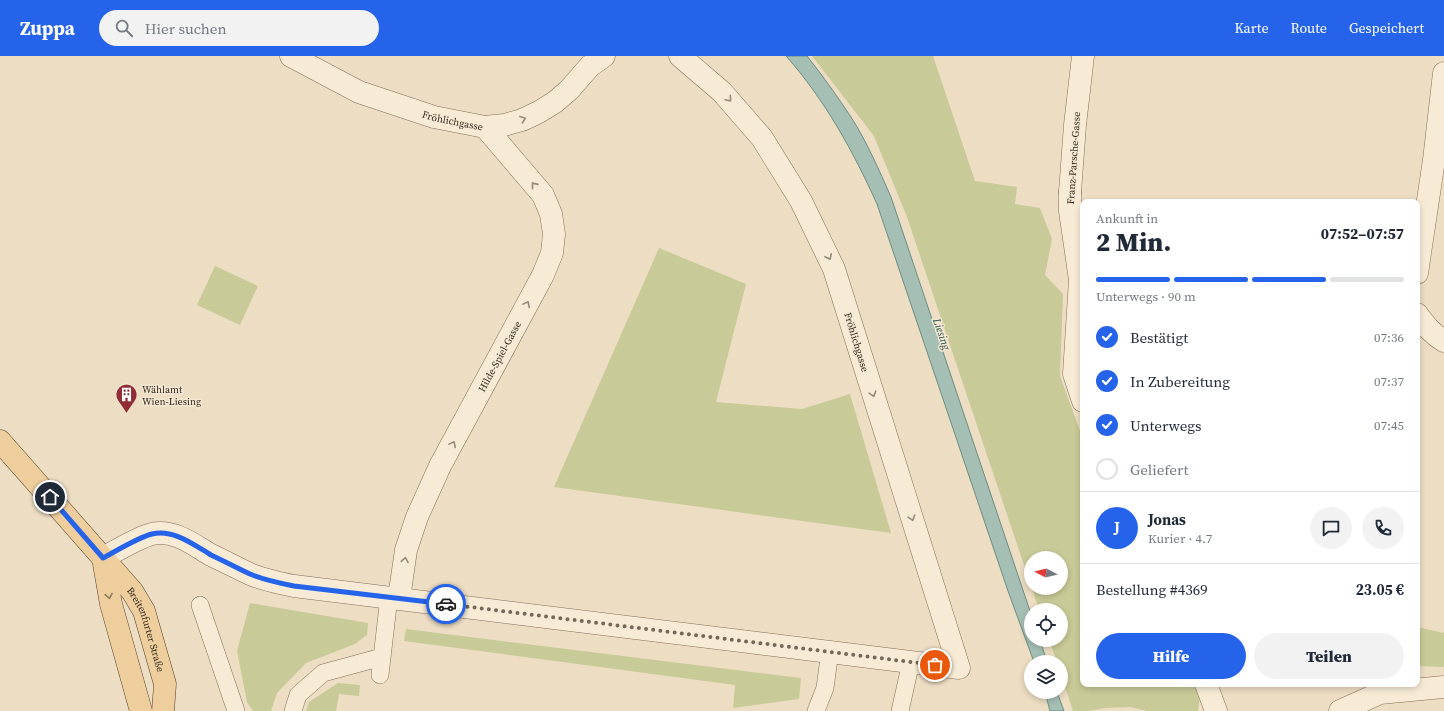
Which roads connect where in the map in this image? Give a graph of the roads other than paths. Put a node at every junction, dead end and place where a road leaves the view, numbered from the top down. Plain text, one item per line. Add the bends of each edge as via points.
1 (291, 56) edge
2 (604, 56) edge
3 (680, 56) edge
4 (1083, 56) edge
5 (1444, 73) edge
6 (485, 127) junction
7 (1439, 161) edge
8 (1420, 258) edge
9 (1080, 280) edge
10 (1080, 280) edge
11 (1420, 319) edge
12 (1444, 340) edge
13 (1080, 392) edge
14 (0, 441) edge
15 (103, 558) junction
16 (394, 598) junction
17 (200, 605) dead end
18 (830, 651) junction
19 (382, 657) junction
20 (911, 662) junction
21 (380, 675) dead end
22 (1207, 687) edge
23 (1444, 687) edge
24 (1380, 689) edge
25 (141, 711) edge
26 (163, 711) edge
27 (236, 711) edge
28 (293, 711) edge
29 (816, 711) edge
30 (900, 711) edge
31 (1216, 711) edge
32 (1340, 711) edge

1 - 6 street, Fröhlichgasse via 359,92 434,118
6 -> 2 street, Fröhlichgasse via 510,123 539,112 569,90 590,66
3 -> 20 street, Fröhlichgasse via 722,92 762,138 801,202 834,270 959,668
4 - 9 street, Franz-Parsche-Gasse via 1070,192 1070,211
5 - 7 street
16 -> 6 street, Hilde-Spiel-Gasse via 417,517 440,466 543,275 552,253 554,234 551,214 542,196
7 - 8 street
10 - 13 street, Franz-Parsche-Gasse via 1074,374
11 - 12 street via 1435,335
14 - 15 main road, Breitenfurter Straße
15 - 16 street via 152,534 162,533 174,535 251,574 272,581
15 -> 25 main road, Breitenfurter Straße via 111,604
15 - 26 main road, Breitenfurter Straße via 132,591 144,611 165,684
16 - 18 street
16 - 19 lane
17 - 27 lane
18 - 20 street
18 - 29 lane via 824,688
19 - 21 lane
19 - 28 lane via 323,673 298,695
20 - 30 lane
22 - 31 street
23 - 24 street
24 - 32 street

